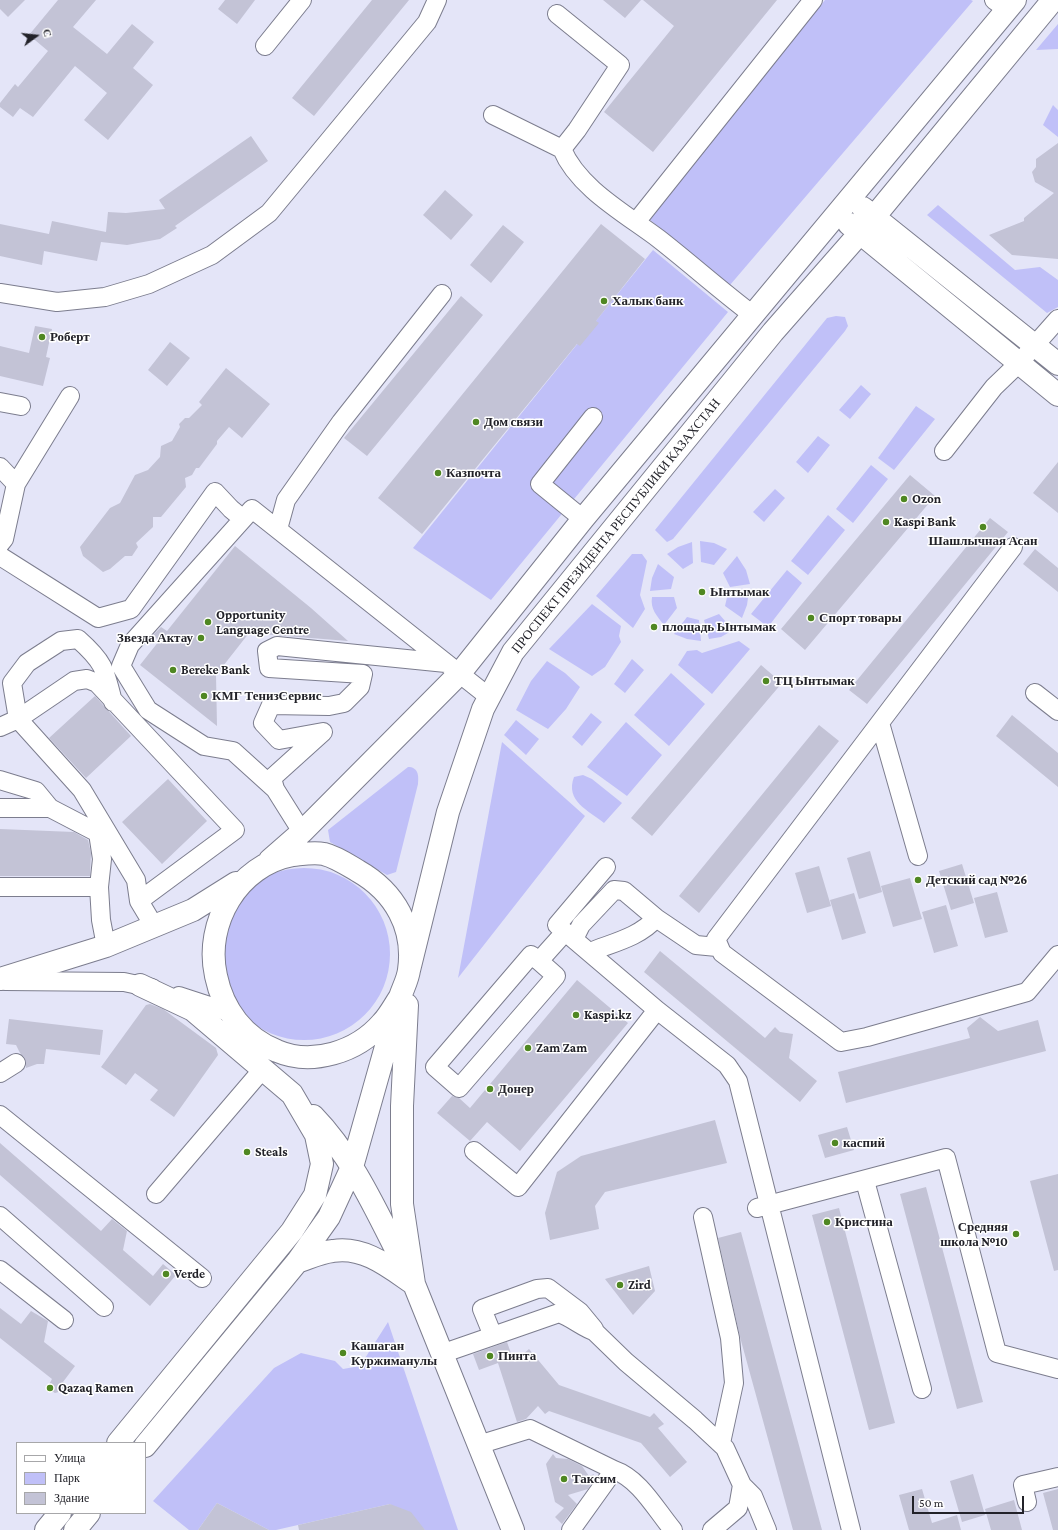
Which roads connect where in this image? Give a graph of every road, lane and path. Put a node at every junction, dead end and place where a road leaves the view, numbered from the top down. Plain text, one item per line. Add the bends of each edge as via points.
1 (302, 0) edge
2 (437, 0) edge
3 (813, 0) edge
4 (1053, 0) edge
5 (1005, 3) edge
6 (557, 14) dead end
7 (265, 46) dead end
8 (493, 115) dead end
9 (562, 149) junction
10 (852, 198) junction
11 (837, 214) junction
12 (874, 217) junction
13 (636, 222) junction
14 (859, 234) junction
15 (0, 293) edge
16 (442, 294) dead end
17 (754, 316) junction
18 (1058, 319) edge
19 (773, 332) junction
20 (1035, 345) junction
21 (1019, 363) junction
22 (1058, 364) edge
23 (1058, 395) edge
24 (70, 396) dead end
25 (0, 402) edge
26 (21, 406) dead end
27 (593, 417) dead end
28 (944, 451) dead end
29 (0, 467) edge
30 (16, 484) junction
31 (243, 519) junction
32 (584, 519) junction
33 (278, 529) junction
34 (0, 544) edge
35 (1013, 547) dead end
36 (0, 556) edge
37 (453, 668) junction
38 (1036, 693) dead end
39 (489, 697) junction
40 (113, 702) junction
41 (1058, 712) edge
42 (18, 720) junction
43 (880, 723) junction
44 (0, 727) edge
45 (0, 780) edge
46 (275, 789) junction
47 (0, 808) edge
48 (50, 808) junction
49 (302, 832) junction
50 (918, 856) dead end
51 (606, 867) dead end
52 (258, 869) junction
53 (0, 887) edge
54 (99, 887) junction
55 (139, 901) junction
56 (656, 918) junction
57 (154, 926) junction
58 (570, 936) junction
59 (106, 946) junction
60 (717, 947) junction
61 (590, 952) junction
62 (1058, 955) edge
63 (539, 961) junction
64 (408, 973) junction
65 (0, 980) edge
66 (140, 985) junction
67 (400, 997) junction
68 (657, 1010) junction
69 (231, 1016) junction
70 (16, 1063) dead end
71 (262, 1070) junction
72 (0, 1073) edge
73 (292, 1094) junction
74 (0, 1115) edge
75 (474, 1151) dead end
76 (352, 1167) junction
77 (865, 1180) junction
78 (156, 1194) dead end
79 (764, 1206) junction
80 (0, 1216) edge
81 (703, 1217) dead end
82 (297, 1262) junction
83 (0, 1270) edge
84 (202, 1278) dead end
85 (414, 1284) junction
86 (104, 1307) dead end
87 (64, 1320) dead end
88 (594, 1331) junction
89 (493, 1336) junction
90 (441, 1354) junction
91 (1058, 1369) edge
92 (922, 1388) dead end
93 (119, 1442) edge
94 (721, 1443) junction
95 (146, 1445) edge
96 (478, 1445) junction
97 (614, 1470) junction
98 (1058, 1477) edge
99 (742, 1485) junction
100 (1027, 1502) dead end
101 (59, 1514) edge
102 (88, 1514) edge
103 (46, 1530) edge
104 (75, 1530) edge
105 (513, 1530) edge
106 (571, 1530) edge
107 (673, 1530) edge
108 (712, 1530) edge
109 (767, 1530) edge
110 (852, 1530) edge

1 - 7 street
2 - 15 street via 427,22 269,213 212,255 149,284 105,297 57,302
3 - 13 street
4 - 12 main road, ПРОСПЕКТ ПРЕЗИДЕНТА РЕСПУБЛИКИ КАЗАХСТАН
5 - 10 main road
6 - 9 street via 620,65
8 - 9 street
9 - 13 street via 566,160 587,185
10 - 11 main road
10 - 12 main road
11 - 14 main road
11 - 17 main road
12 - 14 main road, ПРОСПЕКТ ПРЕЗИДЕНТА РЕСПУБЛИКИ КАЗАХСТАН
12 - 20 main road
13 - 17 street
14 - 19 main road, ПРОСПЕКТ ПРЕЗИДЕНТА РЕСПУБЛИКИ КАЗАХСТАН
14 - 21 main road
16 - 33 street via 341,422 286,500
17 - 19 main road
17 - 32 main road
18 - 20 street
19 - 39 main road, ПРОСПЕКТ ПРЕЗИДЕНТА РЕСПУБЛИКИ КАЗАХСТАН via 513,652
20 - 21 street
20 - 22 main road
21 - 23 main road
21 - 28 street via 994,387
24 - 30 street
25 - 26 street
27 - 32 street via 540,484
29 - 30 street
30 - 34 street via 4,539
31 - 33 street via 252,509
31 - 36 street via 215,492 131,609 98,618
31 - 46 street via 130,645 121,666 148,710 204,746 233,751
32 - 37 main road
33 - 37 street
35 - 43 street
37 - 39 street
37 - 46 street via 277,646 267,652 269,668 362,674 360,687 344,703 329,706 271,705 263,723 279,740 323,732 272,778
37 - 49 main road
38 - 41 street
39 - 64 main road, ПРОСПЕКТ ПРЕЗИДЕНТА РЕСПУБЛИКИ КАЗАХСТАН via 448,812
40 - 42 street via 97,683 87,679 74,681
40 - 42 street via 106,672 95,654 78,639 61,641 27,663 12,683
40 - 55 street via 235,830
42 - 44 street
42 - 55 street via 82,790 136,880
43 - 50 street
43 - 60 street via 716,939
45 - 48 street via 36,792
46 - 49 street
47 - 48 street
48 - 54 street via 98,833 102,859
49 - 52 main road
51 - 58 street via 557,926
52 - 57 main road via 193,910
52 - 64 main road via 283,857 305,853 324,854 370,878 386,892 408,929
52 - 69 main road via 225,905 217,925 214,968 219,990
53 - 54 street
54 - 59 street
55 - 57 street
56 - 58 street via 624,892 614,890
56 - 60 street via 696,945
56 - 61 street via 648,927
57 - 59 main road
58 - 61 street
58 - 63 street
59 - 65 main road
60 - 62 street via 841,1042 1027,992
61 - 68 street
63 - 63 street via 556,976 459,1088 435,1067 531,955
64 - 67 main road
64 - 85 main road via 402,1106 402,1204
65 - 66 street via 124,982
66 - 69 street
66 - 71 main road via 193,1010
67 - 69 main road via 383,1023 370,1035 337,1053 315,1058 288,1056 267,1047
67 - 76 main road
68 - 75 street via 518,1187
68 - 79 street via 727,1065 738,1081
69 - 73 main road
70 - 72 street
71 - 73 main road
71 - 78 street
73 - 76 main road via 324,1127
73 - 93 main road via 316,1135 322,1164 315,1195 292,1231
74 - 84 street
76 - 82 main road via 328,1217
76 - 85 main road
77 - 79 street
77 - 91 street via 946,1158 997,1353
77 - 92 street
79 - 110 street
80 - 86 street
81 - 94 street via 730,1338 734,1383
82 - 85 main road via 333,1251 362,1253 382,1262
82 - 95 main road
83 - 87 street
85 - 90 main road
88 - 89 street via 559,1313
88 - 89 street via 580,1312 548,1288 537,1289 482,1308
88 - 94 street via 626,1362
89 - 90 street
90 - 96 main road
94 - 99 street
96 - 97 street via 530,1429
96 - 105 main road
97 - 106 street
97 - 107 street via 625,1474 645,1494
98 - 100 street via 1023,1486
99 - 108 street via 738,1508
99 - 109 street via 753,1496
101 - 103 main road
102 - 104 main road

